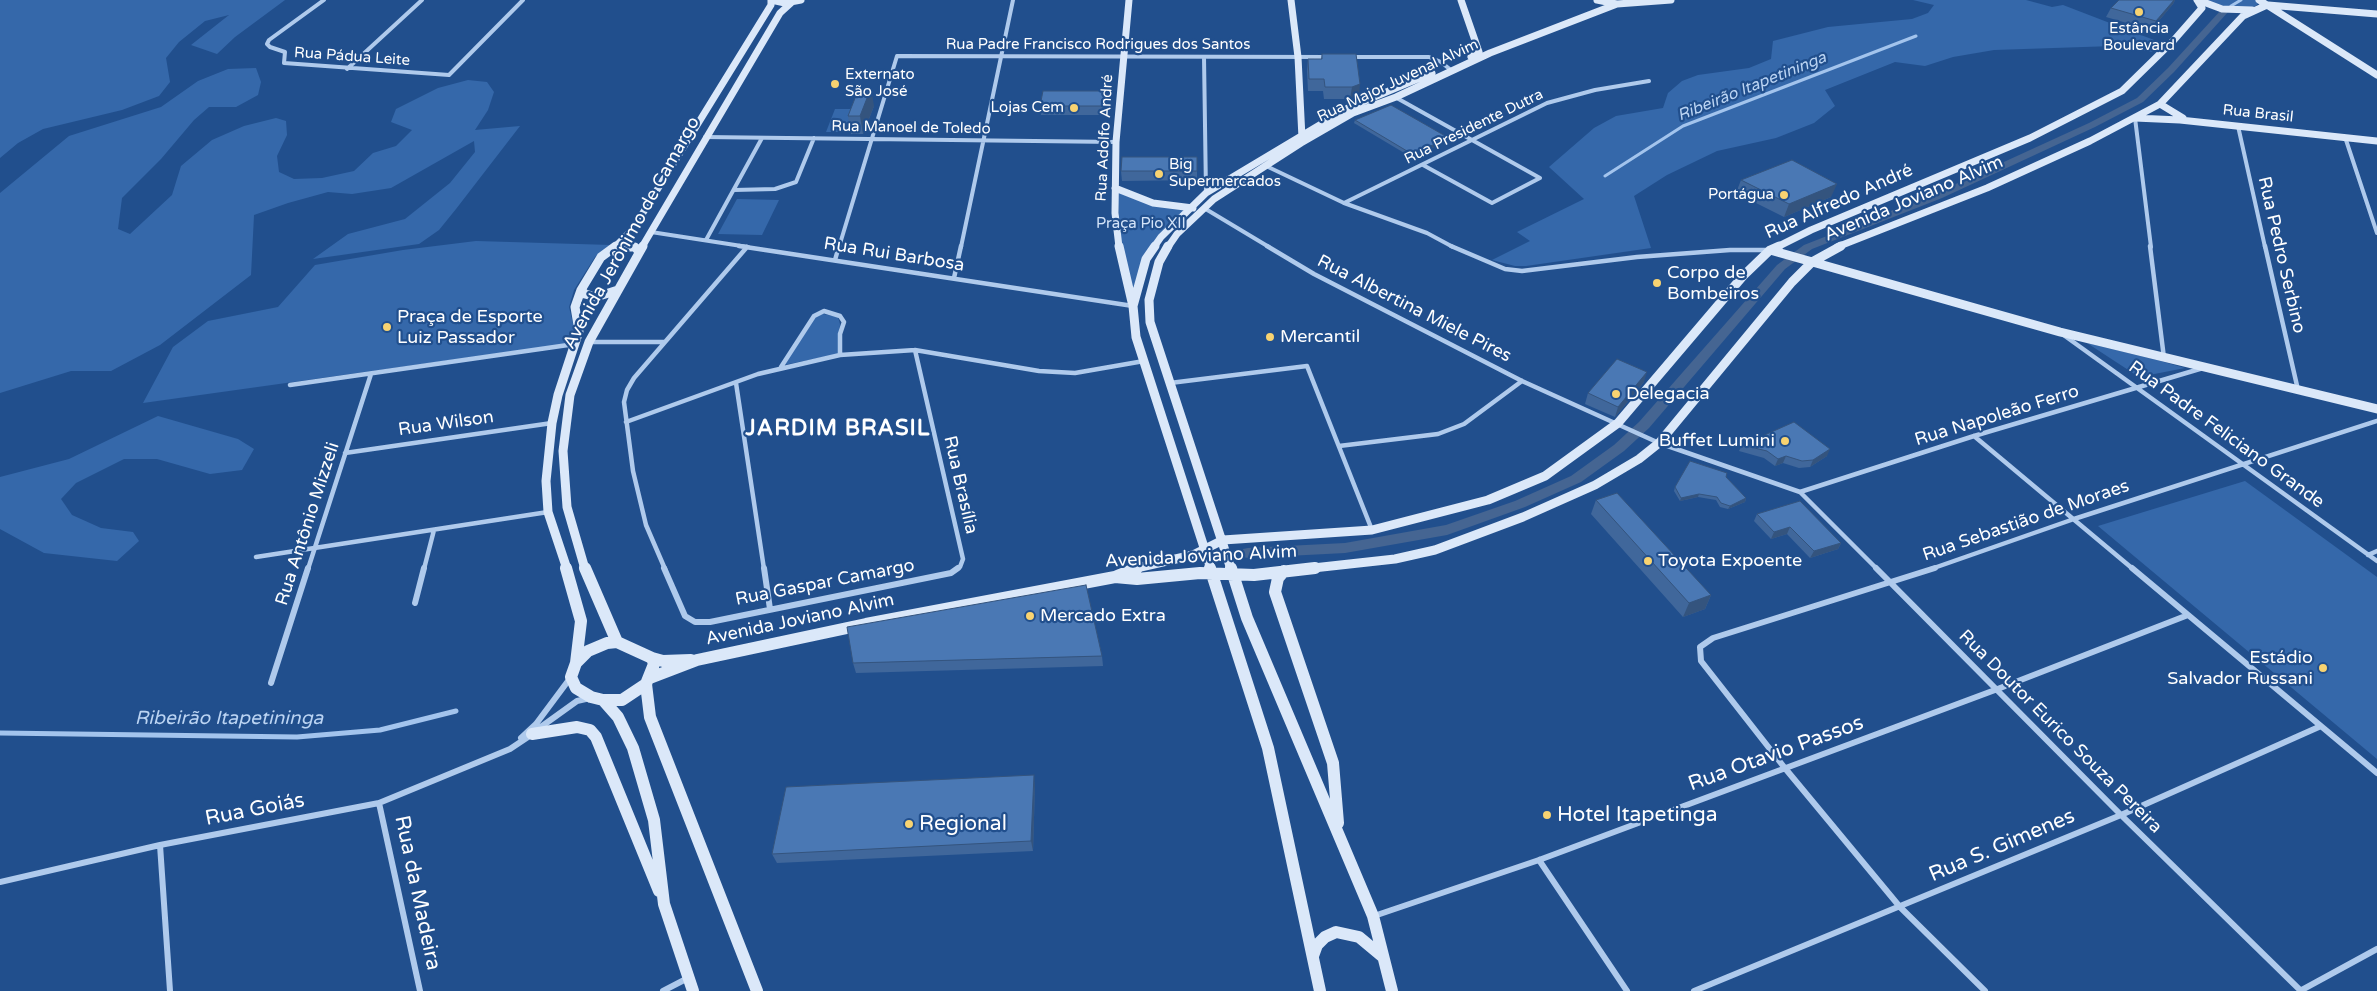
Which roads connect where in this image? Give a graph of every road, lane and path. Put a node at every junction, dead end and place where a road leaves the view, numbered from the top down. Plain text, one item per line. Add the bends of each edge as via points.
1 (324, 0) edge
2 (422, 0) edge
3 (523, 0) edge
4 (771, 0) edge
5 (805, 0) edge
6 (1013, 0) edge
7 (1129, 0) edge
8 (1291, 0) edge
9 (1461, 0) edge
10 (1597, 0) edge
11 (1670, 0) edge
12 (2197, 0) edge
13 (2259, 0) edge
14 (796, 1) edge
15 (1616, 4) junction
16 (2266, 4) junction
17 (2295, 6) junction
18 (2250, 10) junction
19 (2280, 13) junction
20 (2377, 14) edge
21 (2293, 21) junction
22 (1477, 45) junction
23 (1496, 51) junction
24 (1001, 56) junction
25 (1124, 56) junction
26 (1204, 57) junction
27 (1298, 57) junction
28 (1336, 57) edge
29 (1346, 57) edge
30 (347, 69) junction
31 (1449, 69) junction
32 (2377, 75) edge
33 (1648, 81) dead end
34 (1381, 94) junction
35 (1396, 97) junction
36 (2160, 104) junction
37 (2136, 118) junction
38 (2196, 122) junction
39 (2238, 126) junction
40 (1303, 133) junction
41 (705, 137) junction
42 (2345, 137) junction
43 (762, 138) junction
44 (814, 138) junction
45 (871, 139) junction
46 (983, 140) junction
47 (1475, 140) junction
48 (2377, 141) edge
49 (1116, 142) junction
50 (1301, 143) junction
51 (1253, 163) junction
52 (1265, 165) junction
53 (1423, 165) junction
54 (1115, 188) junction
55 (734, 190) junction
56 (1206, 193) junction
57 (1344, 203) junction
58 (1190, 208) junction
59 (1204, 208) junction
60 (651, 232) junction
61 (2377, 233) edge
62 (706, 240) junction
63 (747, 246) junction
64 (614, 248) junction
65 (1770, 250) junction
66 (639, 252) junction
67 (1827, 253) junction
68 (835, 260) junction
69 (1812, 262) junction
70 (1834, 268) junction
71 (1802, 272) junction
72 (954, 278) junction
73 (581, 290) junction
74 (618, 290) junction
75 (1133, 306) junction
76 (2060, 332) junction
77 (589, 342) junction
78 (664, 342) junction
79 (575, 344) junction
80 (914, 350) junction
81 (840, 355) junction
82 (2164, 358) junction
83 (1144, 361) junction
84 (781, 367) junction
85 (2203, 368) junction
86 (371, 374) junction
87 (1522, 381) junction
88 (736, 383) junction
89 (1169, 383) junction
90 (290, 385) dead end
91 (2138, 389) junction
92 (2298, 390) junction
93 (2377, 409) edge
94 (626, 422) junction
95 (2377, 422) edge
96 (552, 423) junction
97 (1621, 425) junction
98 (1974, 436) junction
99 (1659, 443) junction
100 (1339, 446) junction
101 (345, 453) junction
102 (2244, 465) junction
103 (1800, 492) junction
104 (548, 512) junction
105 (2074, 519) junction
106 (434, 530) junction
107 (1372, 530) junction
108 (1223, 540) junction
109 (315, 548) junction
110 (1205, 550) junction
111 (2377, 551) edge
112 (2368, 554) junction
113 (256, 557) dead end
114 (2377, 561) edge
115 (960, 567) joint
116 (1284, 571) junction
117 (1212, 573) junction
118 (1234, 575) junction
119 (1115, 577) junction
120 (1892, 583) junction
121 (415, 603) dead end
122 (770, 609) junction
123 (2188, 615) junction
124 (617, 642) junction
125 (652, 658) junction
126 (696, 660) junction
127 (576, 662) junction
128 (571, 677) junction
129 (648, 681) junction
130 (271, 683) dead end
131 (1996, 690) junction
132 (597, 699) junction
133 (2321, 726) junction
134 (532, 734) junction
135 (510, 749) junction
136 (1784, 767) junction
137 (2377, 773) edge
138 (379, 803) junction
139 (2120, 815) junction
140 (1339, 835) junction
141 (160, 845) junction
142 (1539, 860) junction
143 (0, 882) edge
144 (664, 904) junction
145 (1900, 907) junction
146 (1373, 916) junction
147 (2377, 949) edge
148 (1313, 958) junction
149 (1384, 958) junction
150 (688, 978) junction
151 (170, 991) edge
152 (420, 991) edge
153 (663, 991) edge
154 (693, 991) edge
155 (757, 991) edge
156 (1320, 991) edge
157 (1392, 991) edge
158 (1627, 991) edge
159 (1694, 991) edge
160 (1985, 991) edge
161 (2300, 991) edge

1 - 30 street, Rua Pádua Leite via 267,44 285,52 284,63
2 - 30 street
3 - 30 street, Rua Pádua Leite via 449,75
4 - 14 main road
4 - 64 main road via 771,5 633,229
5 - 14 main road
6 - 24 street
7 - 25 main road, Rua Adolfo André
8 - 27 main road
9 - 22 main road
10 - 15 main road
11 - 15 main road
12 - 18 main road via 2222,9
12 - 65 main road, Rua Alfredo André via 2202,8 2122,91 2030,138
13 - 16 main road
14 - 41 main road, Avenida Jerônimo de Camargo via 780,13
15 - 23 main road, Rua Major Juvenal Alvim
16 - 17 main road
16 - 18 main road
16 - 19 main road
17 - 19 main road via 2280,8
17 - 20 main road
18 - 21 main road
18 - 36 main road, Avenida Joviano Alvim
19 - 21 main road
21 - 32 main road
22 - 23 main road via 1484,50
22 - 31 main road, Rua Major Juvenal Alvim via 1478,54
23 - 31 main road, Rua Major Juvenal Alvim
24 - 25 street, Rua Padre Francisco Rodrigues dos Santos
24 - 45 street, Rua Padre Francisco Rodrigues dos Santos via 897,56
24 - 46 street
25 - 26 street, Rua Padre Francisco Rodrigues dos Santos
25 - 49 main road, Rua Adolfo André
26 - 27 street, Rua Padre Francisco Rodrigues dos Santos
26 - 56 street
27 - 28 street, Rua Padre Francisco Rodrigues dos Santos
27 - 40 main road
29 - 31 street via 1429,57
31 - 34 main road, Rua Major Juvenal Alvim
31 - 35 main road, Rua Major Juvenal Alvim
33 - 47 street, Rua Presidente Dutra via 1547,103
34 - 35 street
34 - 40 main road, Rua Major Juvenal Alvim
35 - 47 street
35 - 50 main road, Rua Major Juvenal Alvim via 1353,114
36 - 37 main road, Avenida Joviano Alvim
36 - 38 main road via 2172,113
37 - 38 main road, Rua Brasil
37 - 67 main road, Avenida Joviano Alvim via 1987,188
37 - 82 street
38 - 39 main road, Rua Brasil
39 - 42 main road, Rua Brasil
39 - 92 street, Rua Pedro Serbino
40 - 50 main road
40 - 51 main road, Rua Major Juvenal Alvim
41 - 43 street, Rua Manoel de Toledo
41 - 60 main road, Avenida Jerônimo de Camargo
42 - 48 main road, Rua Brasil
42 - 61 street
43 - 44 street, Rua Manoel de Toledo
43 - 55 street
44 - 45 street, Rua Manoel de Toledo
44 - 55 street via 796,182 775,189
45 - 46 street, Rua Manoel de Toledo
45 - 68 street
46 - 49 street, Rua Manoel de Toledo
46 - 72 street
47 - 53 street, Rua Presidente Dutra
47 - 53 street via 1540,178 1492,203
49 - 54 main road, Rua Adolfo André
50 - 52 main road, Rua Major Juvenal Alvim
51 - 52 street
51 - 56 main road, Rua Major Juvenal Alvim
52 - 57 street
52 - 59 main road, Rua Major Juvenal Alvim
53 - 57 street, Rua Presidente Dutra
54 - 58 main road via 1153,203
54 - 75 main road, Rua Adolfo André via 1120,253
55 - 62 street
56 - 58 main road, Rua Major Juvenal Alvim
57 - 65 street via 1427,233 1506,270 1568,267 1637,256
58 - 59 main road
58 - 75 main road, Rua Major Juvenal Alvim via 1161,237 1146,259
59 - 87 street, Rua Albertina Miele Pires via 1314,274
59 - 89 main road, Rua Major Juvenal Alvim via 1168,246 1149,300 1150,322
60 - 62 street, Rua Rui Barbosa
60 - 66 main road, Avenida Jerônimo de Camargo
62 - 63 street, Rua Rui Barbosa
63 - 68 street, Rua Rui Barbosa
63 - 78 street
64 - 66 main road via 635,247
64 - 73 main road via 601,257
65 - 69 main road
65 - 97 main road, Rua Alfredo André via 1742,276
66 - 74 main road, Avenida Jerônimo de Camargo
67 - 69 main road, Avenida Joviano Alvim
67 - 70 main road via 1827,259
68 - 72 street, Rua Rui Barbosa
69 - 70 main road
69 - 71 main road, Avenida Joviano Alvim
70 - 71 main road
70 - 76 main road
71 - 99 main road, Avenida Joviano Alvim
72 - 75 street, Rua Rui Barbosa
73 - 74 main road via 596,297
73 - 79 main road via 575,306 579,331
74 - 77 main road, Avenida Jerônimo de Camargo
75 - 83 main road via 1136,337
76 - 82 main road
76 - 91 street, Rua Padre Feliciano Grande
77 - 78 street
77 - 124 main road, Avenida Jerônimo de Camargo via 579,365 566,418 564,482 573,534
78 - 94 street via 627,390 624,402
79 - 86 street
79 - 96 main road
80 - 81 street
80 - 83 street via 1040,371 1075,373
80 - 115 street, Rua Brasília via 963,559
81 - 84 street
81 - 84 street via 840,334 844,322 840,316 824,311 814,316
82 - 85 main road
83 - 110 main road
84 - 88 street
85 - 91 street, Rua Napoleão Ferro
85 - 92 main road
86 - 90 street
86 - 101 street, Rua Antônio Mizzeli
87 - 97 street, Rua Albertina Miele Pires
87 - 100 street via 1464,424 1438,434
88 - 94 street
88 - 122 street
89 - 100 street via 1307,366
89 - 108 main road, Rua Major Juvenal Alvim
91 - 98 street, Rua Napoleão Ferro
91 - 102 street, Rua Padre Feliciano Grande
92 - 93 main road
94 - 122 street, Rua Gaspar Camargo via 633,471 646,524 685,616 695,622 710,622
95 - 102 street, Rua Sebastião de Moraes
96 - 101 street, Rua Wilson
96 - 104 main road via 546,482
97 - 99 street, Rua Albertina Miele Pires
97 - 107 main road, Rua Alfredo André via 1545,476 1488,500
98 - 103 street, Rua Napoleão Ferro
98 - 105 street
99 - 103 street, Rua Albertina Miele Pires
99 - 116 main road, Avenida Joviano Alvim via 1595,485 1523,517 1435,550 1396,559
100 - 107 street
101 - 109 street, Rua Antônio Mizzeli
102 - 105 street, Rua Sebastião de Moraes
102 - 112 street, Rua Padre Feliciano Grande
103 - 120 street, Rua Doutor Eurico Souza Pereira
104 - 106 street
104 - 127 main road via 581,620
105 - 120 street, Rua Sebastião de Moraes
105 - 123 street
106 - 109 street
106 - 121 street
107 - 108 main road, Rua Alfredo André
108 - 110 main road, Rua Alfredo André
108 - 118 main road, Rua Major Juvenal Alvim
109 - 113 street
109 - 130 street, Rua Antônio Mizzeli
110 - 117 main road
110 - 119 main road, Rua Alfredo André
111 - 112 street
112 - 114 street, Rua Padre Feliciano Grande
115 - 122 street, Rua Gaspar Camargo via 950,573
116 - 118 main road, Avenida Joviano Alvim
116 - 140 main road via 1278,578 1275,592 1332,763
117 - 118 main road, Avenida Joviano Alvim
117 - 119 main road, Avenida Joviano Alvim
117 - 148 main road via 1268,748
118 - 140 main road, Rua Major Juvenal Alvim via 1247,618
119 - 126 main road, Avenida Joviano Alvim
120 - 131 street, Rua Doutor Eurico Souza Pereira
120 - 136 street, Rua Sebastião de Moraes via 1713,638 1700,647 1700,661
123 - 131 street, Rua Otavio Passos
123 - 133 street
124 - 125 main road
124 - 127 main road via 588,651
125 - 126 main road, Avenida Joviano Alvim
125 - 129 main road via 654,664
126 - 129 main road, Avenida Joviano Alvim
127 - 128 main road
128 - 132 main road via 576,688
128 - 135 street, Rua Goiás via 536,724
129 - 132 main road via 638,692 622,700
129 - 155 main road via 646,698 650,717
131 - 136 street, Rua Otavio Passos
131 - 139 street, Rua Doutor Eurico Souza Pereira
132 - 134 street, Rua Goiás via 577,702
132 - 144 main road via 618,717 633,748 654,820
133 - 137 street
133 - 139 street, Rua S. Gimenes
134 - 135 street, Rua Goiás
134 - 144 main road via 578,727 590,730 596,737
135 - 138 street, Rua Goiás
136 - 142 street, Rua Otavio Passos
136 - 145 street
138 - 141 street, Rua Goiás
138 - 152 street, Rua da Madeira
139 - 145 street, Rua S. Gimenes
139 - 161 street, Rua Doutor Eurico Souza Pereira
140 - 146 main road, Rua Major Juvenal Alvim
141 - 143 street, Rua Goiás
141 - 151 street
142 - 146 street, Rua Otavio Passos
142 - 158 street
144 - 150 main road
145 - 159 street, Rua S. Gimenes
145 - 160 street
146 - 149 main road, Rua Major Juvenal Alvim
147 - 161 street
148 - 149 main road via 1317,945 1325,937 1347,932 1359,937
148 - 156 main road
149 - 157 main road, Rua Major Juvenal Alvim
150 - 153 street
150 - 154 main road

